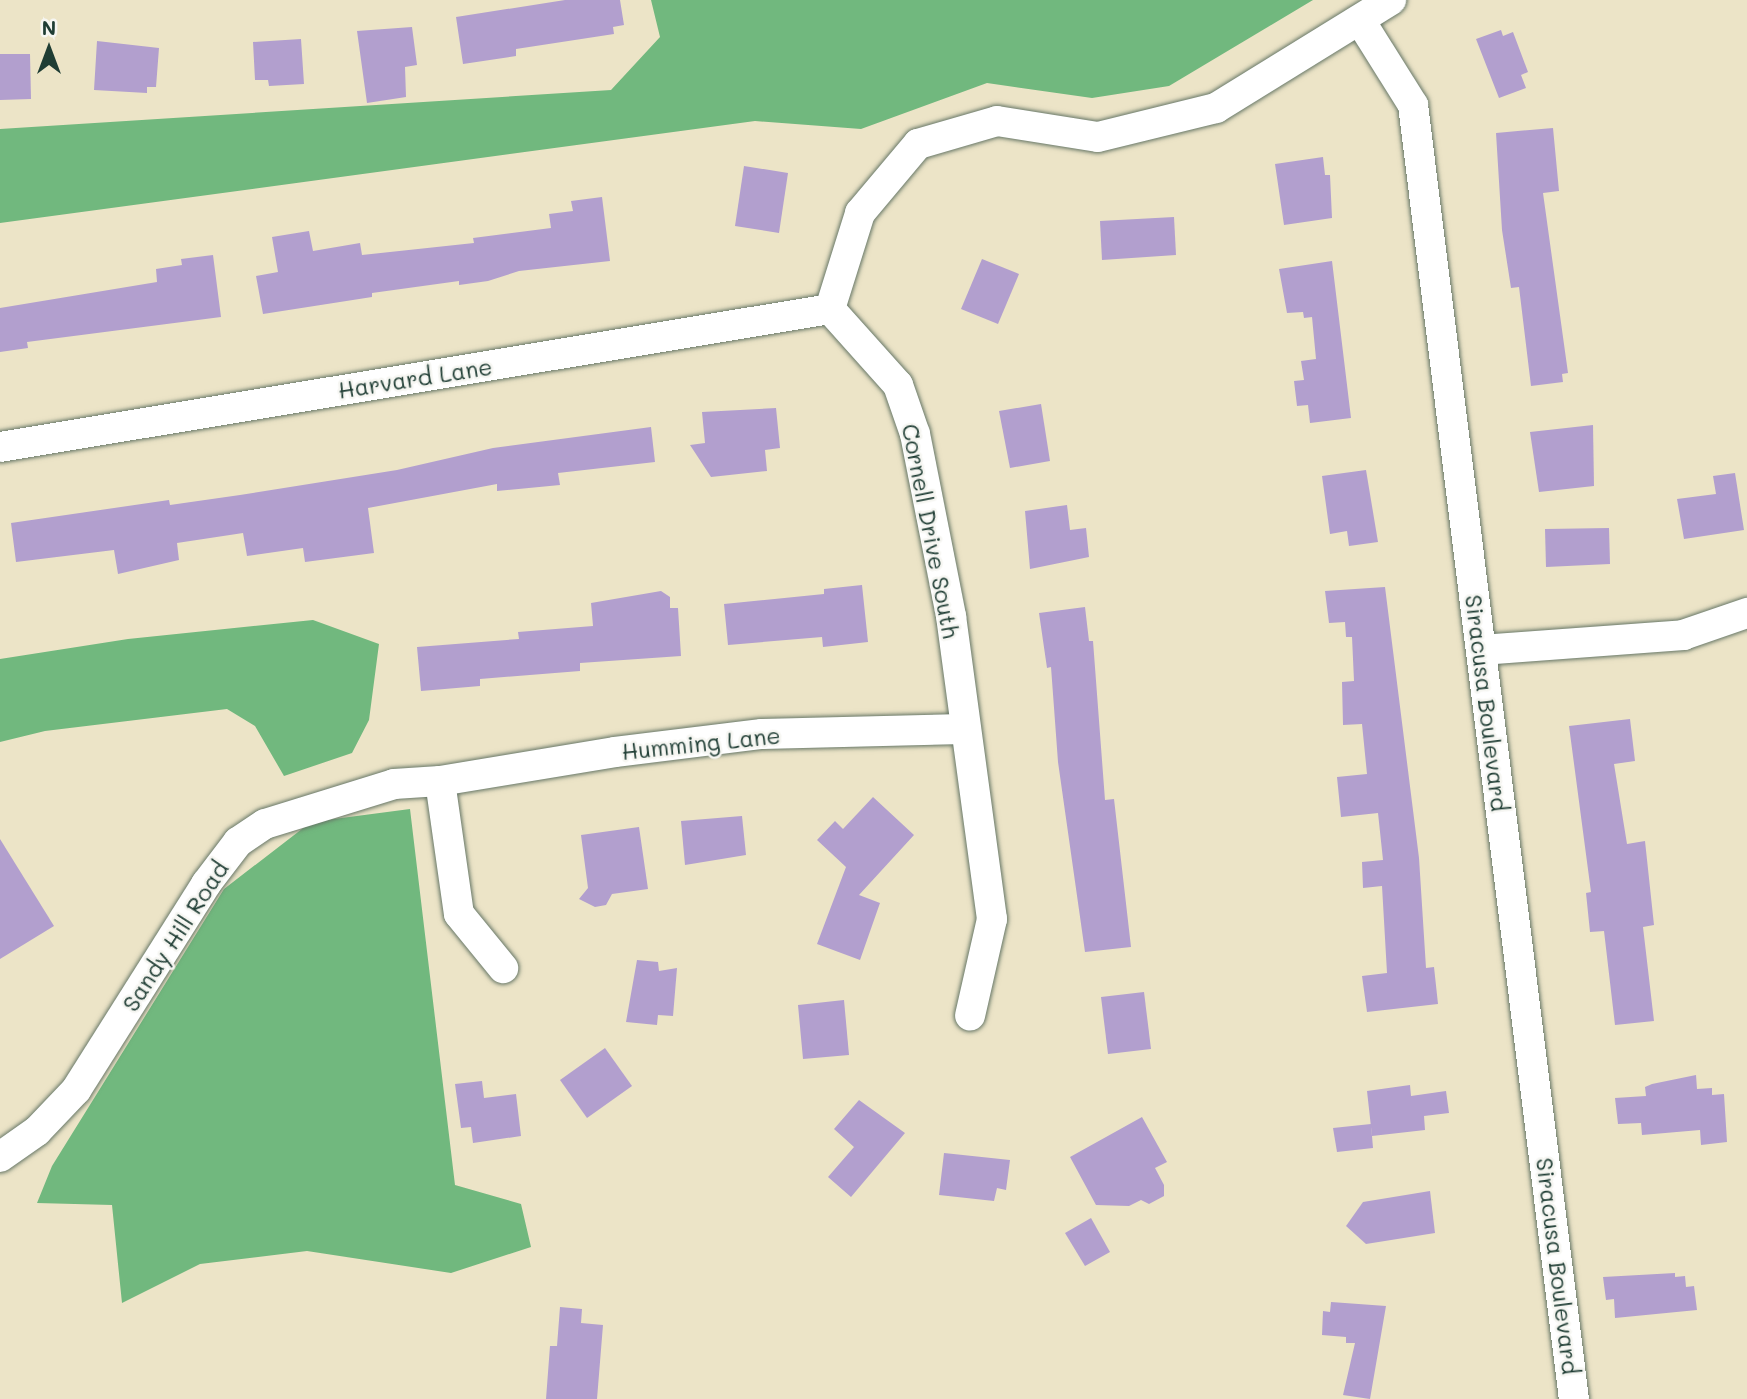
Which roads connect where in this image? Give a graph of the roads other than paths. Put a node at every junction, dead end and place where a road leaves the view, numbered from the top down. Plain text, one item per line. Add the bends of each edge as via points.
1 (1391, 0) edge
2 (1361, 22) junction
3 (830, 309) junction
4 (0, 447) edge
5 (1747, 613) edge
6 (1480, 650) junction
7 (964, 729) junction
8 (440, 781) junction
9 (503, 968) dead end
10 (970, 1016) dead end
11 (0, 1157) edge
12 (1574, 1399) edge

1 - 2 street
2 - 3 street via 1216,108 1098,137 997,121 918,144 860,213
2 - 6 street, Siracusa Boulevard via 1413,105
3 - 4 street, Harvard Lane
3 - 7 street, Cornell Drive South via 898,385 915,434 951,616
5 - 6 street via 1683,635
6 - 12 street, Siracusa Boulevard
7 - 8 street, Humming Lane via 762,734
7 - 10 street, Cornell Drive South via 992,919
8 - 9 street via 459,914
8 - 11 street, Sandy Hill Road via 394,783 299,810 238,842 206,884 76,1090 37,1131

